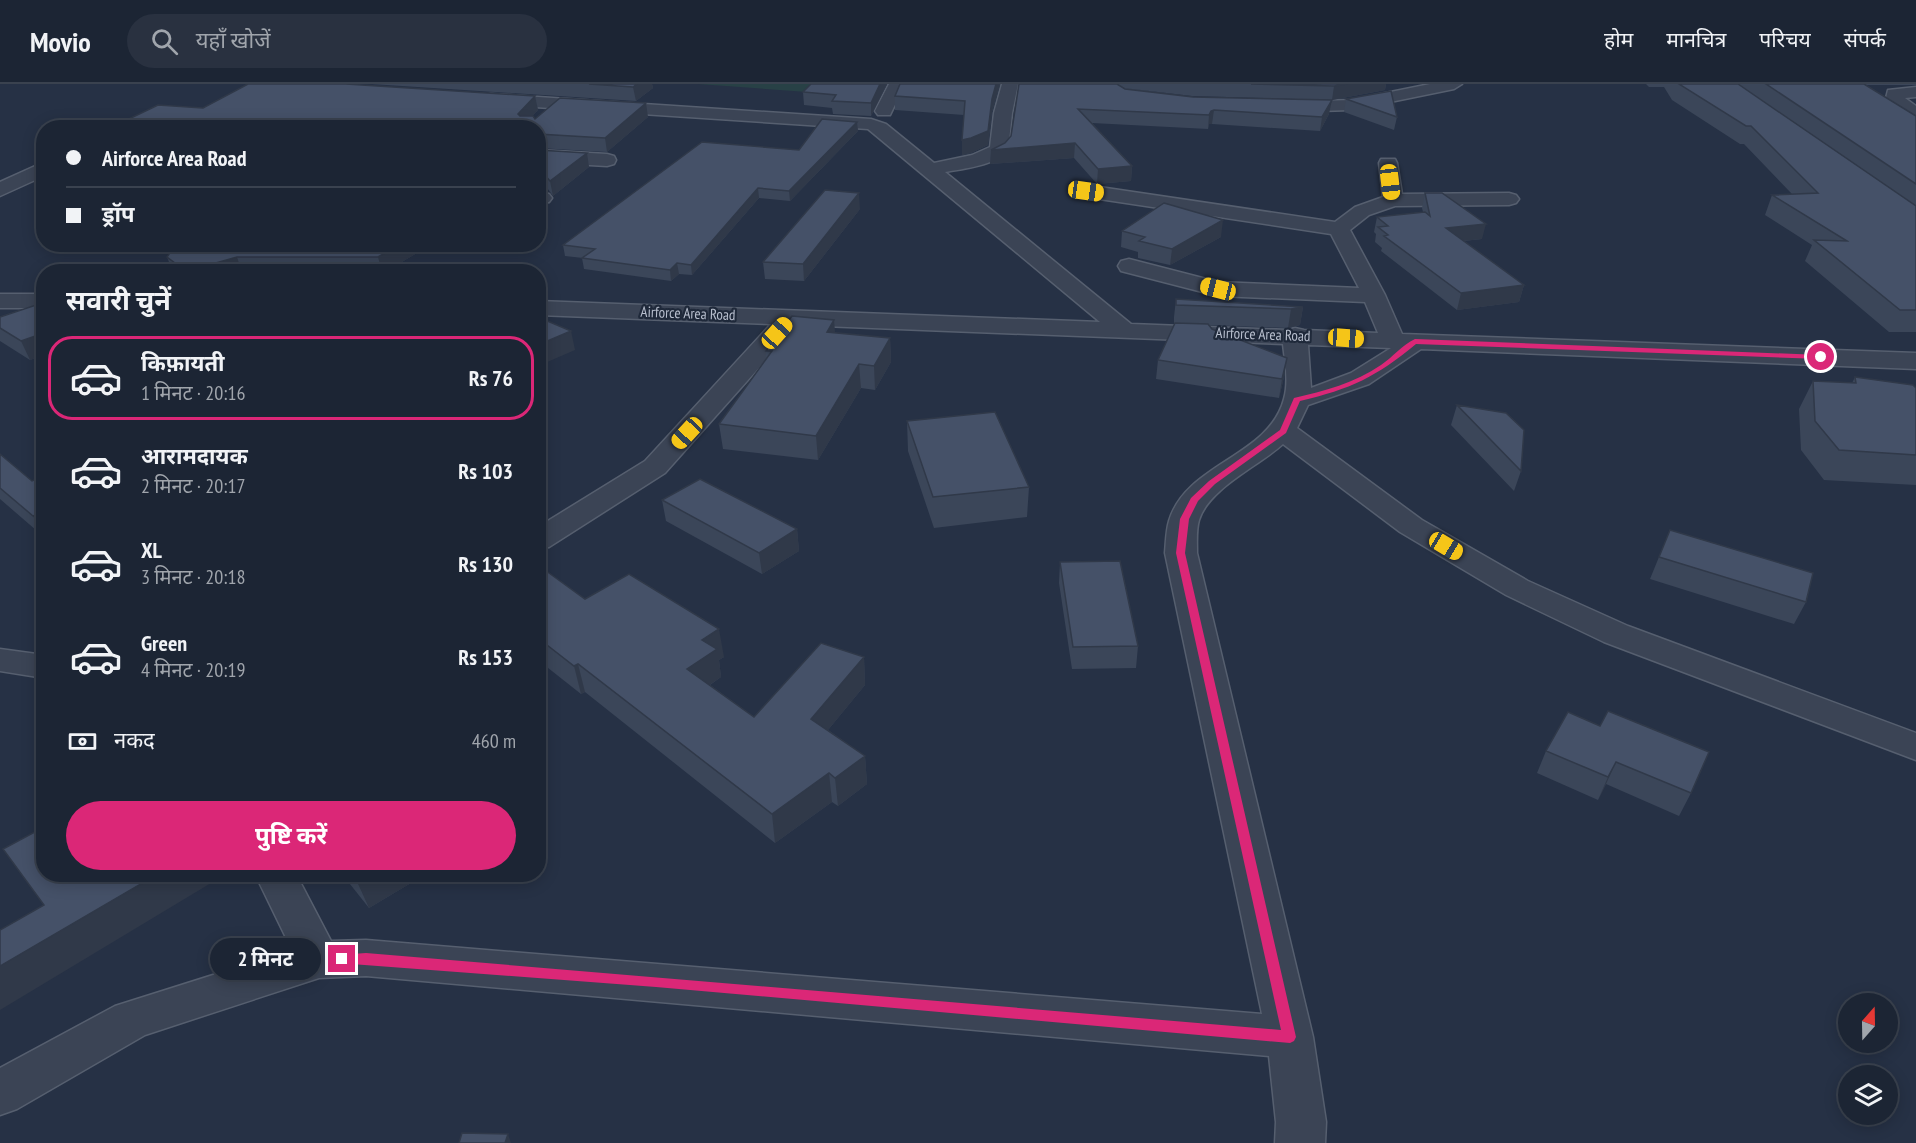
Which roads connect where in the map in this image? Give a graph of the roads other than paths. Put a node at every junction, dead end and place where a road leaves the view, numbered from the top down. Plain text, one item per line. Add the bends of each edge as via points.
1 (897, 84) edge
2 (1010, 84) edge
3 (1454, 84) edge
4 (1401, 89) edge
5 (1916, 92) edge
6 (475, 98) edge
7 (558, 103) junction
8 (1269, 106) edge
9 (884, 111) dead end
10 (1916, 114) edge
11 (540, 120) edge
12 (546, 156) edge
13 (607, 160) dead end
14 (1388, 163) dead end
15 (932, 170) junction
16 (36, 172) edge
17 (0, 190) edge
18 (1086, 191) dead end
19 (1509, 199) dead end
20 (1393, 200) junction
21 (1339, 229) junction
22 (1129, 266) dead end
23 (1374, 295) junction
24 (0, 301) edge
25 (36, 301) edge
26 (546, 308) edge
27 (791, 317) junction
28 (1125, 330) junction
29 (1195, 332) junction
30 (1404, 341) junction
31 (1916, 361) edge
32 (1286, 377) junction
33 (546, 535) edge
34 (0, 660) edge
35 (36, 666) edge
36 (1916, 747) edge
37 (279, 882) edge
38 (319, 960) junction
39 (1290, 1037) junction
40 (0, 1093) edge
41 (1305, 1136) edge

1 - 9 street
2 - 15 street via 999,150 977,160
3 - 4 street
4 - 8 street via 1332,107
5 - 10 street via 1901,92 1893,98
6 - 7 street
7 - 11 street
7 - 15 street via 871,124
12 - 13 street
14 - 20 street
15 - 28 street
16 - 17 street
18 - 21 street
19 - 20 street
20 - 21 street via 1362,211
21 - 23 street
22 - 23 street via 1218,289
23 - 30 street
24 - 25 street
26 - 27 street, Airforce Area Road
27 - 28 street, Airforce Area Road
27 - 33 street via 655,467
28 - 29 street, Airforce Area Road
29 - 32 street
29 - 32 street, Airforce Area Road
30 - 31 street, Airforce Area Road
30 - 32 street, Airforce Area Road
30 - 32 street via 1383,367 1330,392
32 - 36 street via 1411,526 1517,588 1616,634
32 - 39 street via 1212,482 1194,500 1184,519 1181,553
34 - 35 street
37 - 38 street
38 - 39 street via 377,959
38 - 40 street via 131,1020
39 - 41 street

